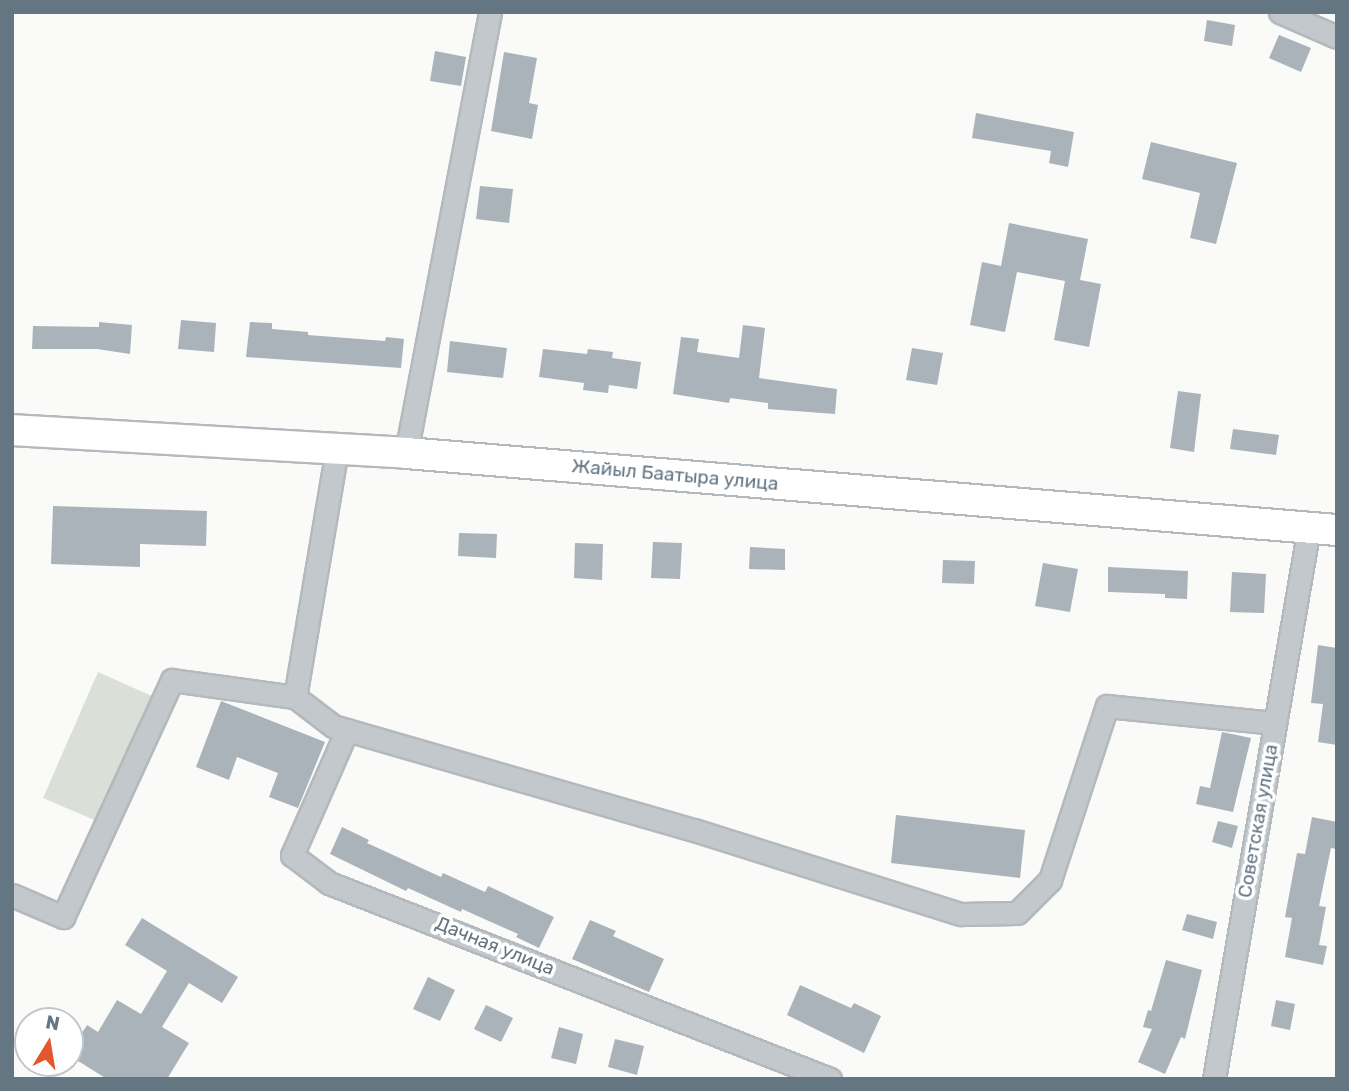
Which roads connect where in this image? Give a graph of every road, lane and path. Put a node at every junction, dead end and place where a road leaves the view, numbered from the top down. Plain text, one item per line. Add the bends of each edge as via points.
1 (491, 12) edge
2 (1280, 12) edge
3 (1337, 37) edge
4 (12, 430) edge
5 (337, 449) junction
6 (405, 453) junction
7 (1323, 528) edge
8 (295, 697) junction
9 (1275, 723) junction
10 (348, 730) junction
11 (12, 895) edge
12 (830, 1079) edge
13 (1214, 1079) edge

1 - 6 street
2 - 3 street
4 - 5 highway, Жайыл Баатыра улица
5 - 6 highway, Жайыл Баатыра улица
5 - 8 street
6 - 7 highway, Жайыл Баатыра улица
7 - 9 street, Советская улица via 1302,564
8 - 10 street via 333,726
8 - 11 street via 172,680 63,917
9 - 10 street via 1107,706 1050,880 1017,913 961,914 694,830
9 - 13 street, Советская улица
10 - 12 street, Дачная улица via 292,855 328,883

